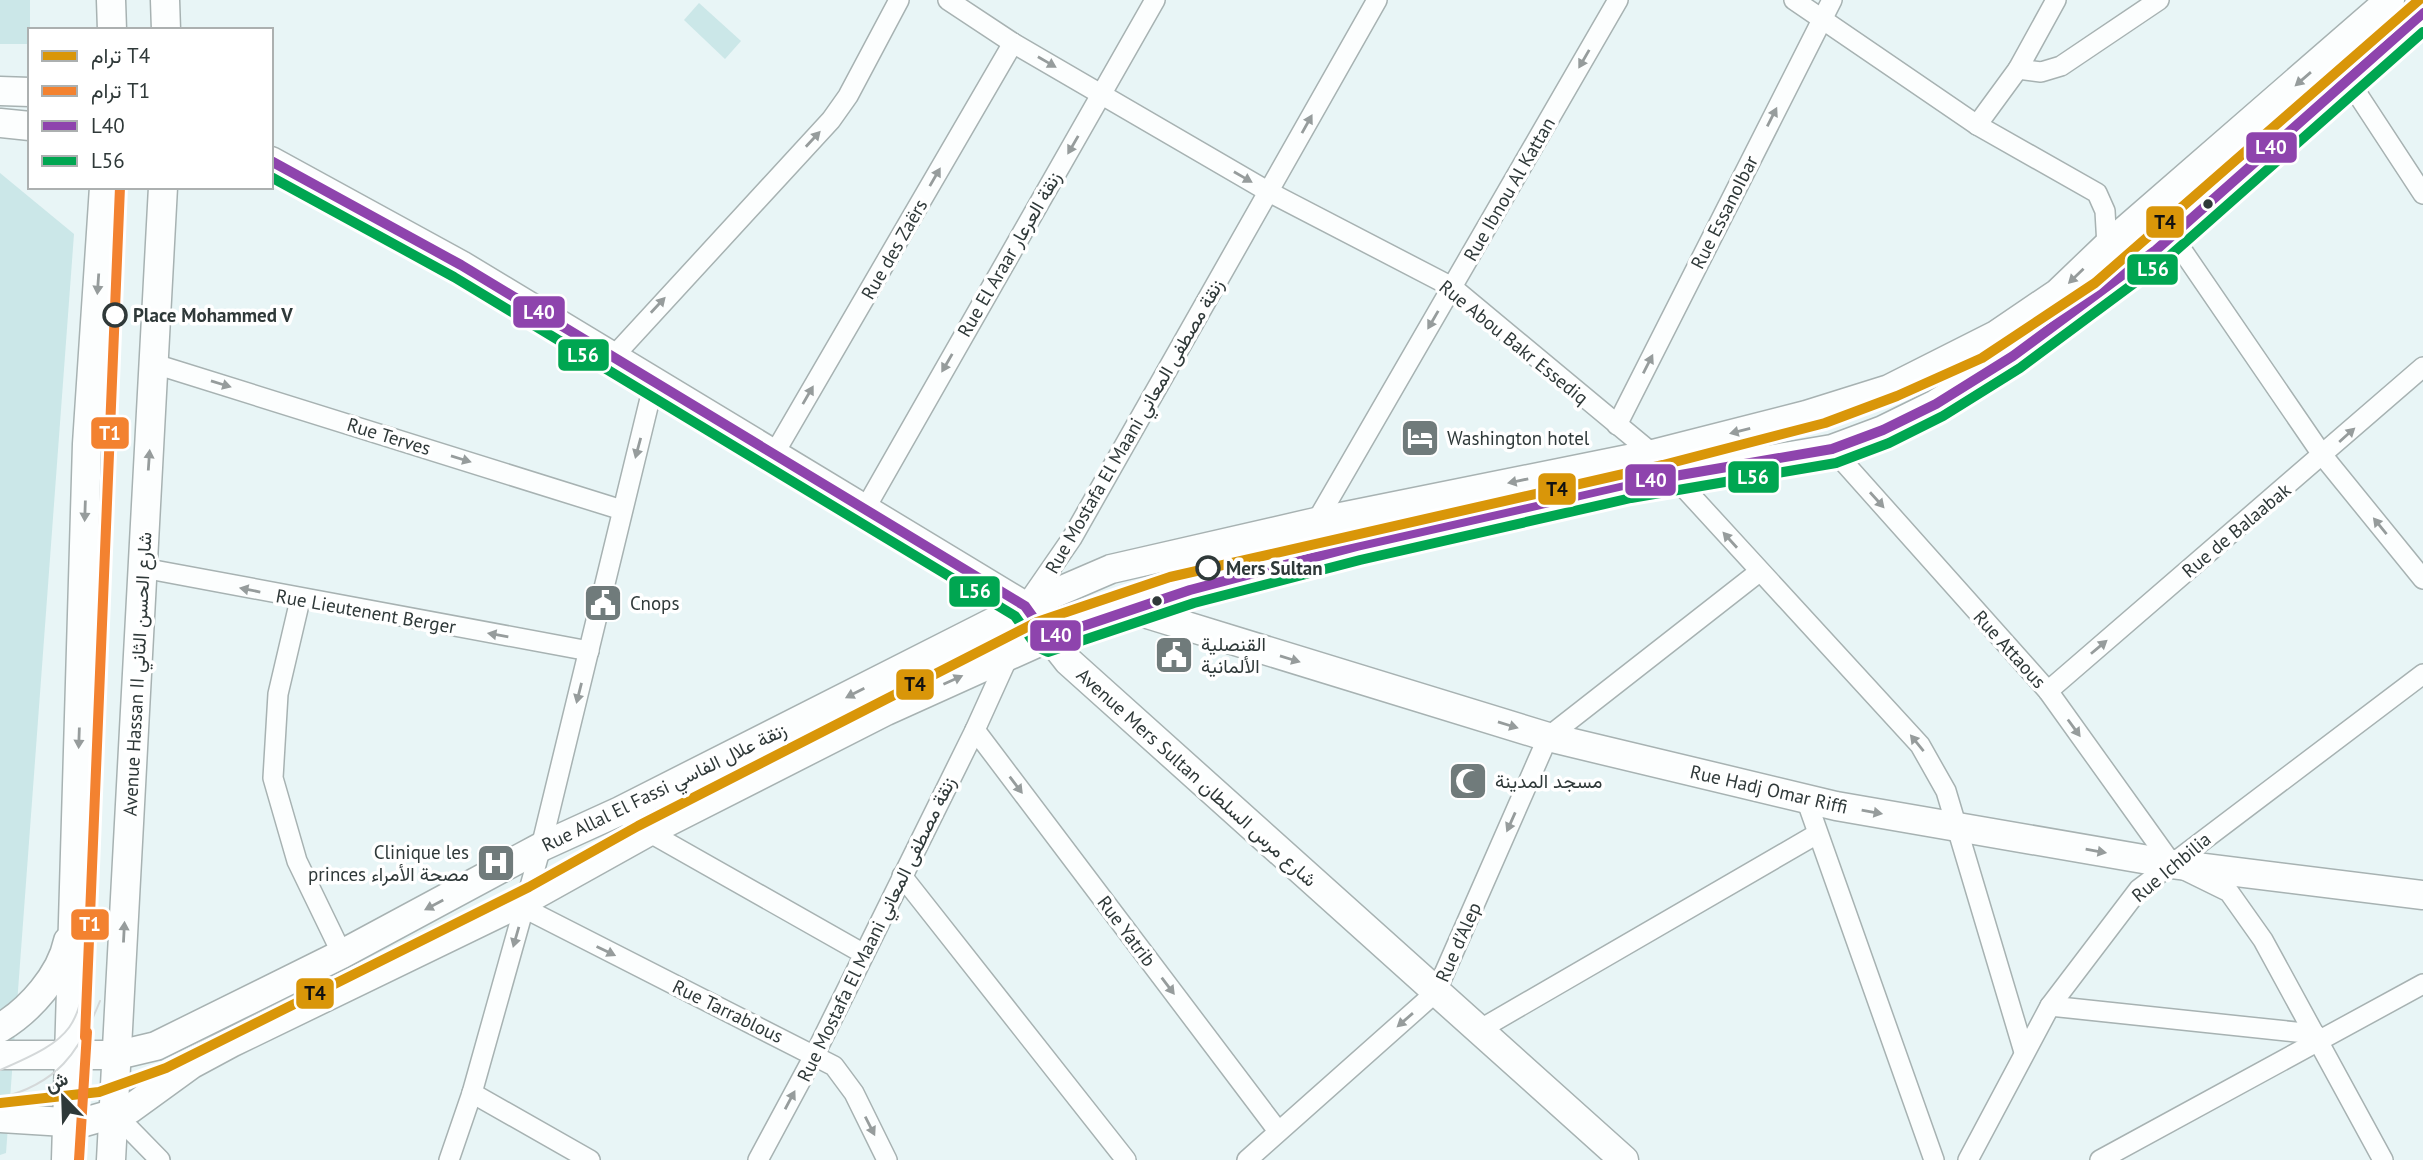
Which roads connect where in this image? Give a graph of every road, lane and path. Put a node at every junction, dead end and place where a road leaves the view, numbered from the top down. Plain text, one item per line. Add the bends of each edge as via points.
1 (111, 0) edge
2 (165, 0) edge
3 (900, 0) edge
4 (947, 0) edge
5 (1155, 0) edge
6 (1377, 0) edge
7 (1618, 0) edge
8 (1794, 0) edge
9 (1832, 0) edge
10 (2056, 0) edge
11 (2160, 0) edge
12 (2390, 0) edge
13 (2423, 13) edge
14 (1821, 19) junction
15 (112, 28) edge
16 (166, 28) edge
17 (1013, 43) junction
18 (2337, 49) junction
19 (2018, 69) junction
20 (2347, 78) junction
21 (0, 91) edge
22 (28, 92) edge
23 (1102, 94) junction
24 (1977, 125) junction
25 (273, 162) edge
26 (82, 189) edge
27 (104, 189) edge
28 (163, 189) edge
29 (1269, 192) junction
30 (2423, 194) edge
31 (102, 216) junction
32 (2171, 234) junction
33 (2107, 246) junction
34 (1452, 287) junction
35 (613, 357) junction
36 (155, 364) junction
37 (2423, 367) edge
38 (654, 382) junction
39 (1617, 425) junction
40 (1832, 449) junction
41 (774, 454) junction
42 (1653, 454) junction
43 (2323, 456) junction
44 (1674, 478) junction
45 (864, 509) junction
46 (622, 510) junction
47 (1316, 522) junction
48 (142, 568) junction
49 (1759, 572) junction
50 (2423, 579) edge
51 (300, 600) junction
52 (1026, 606) junction
53 (1131, 609) junction
54 (1048, 638) junction
55 (589, 651) junction
56 (1009, 655) junction
57 (2423, 674) edge
58 (2048, 691) junction
59 (975, 730) junction
60 (1548, 737) junction
61 (1806, 799) junction
62 (620, 811) junction
63 (1955, 826) junction
64 (648, 832) junction
65 (1817, 834) junction
66 (541, 847) junction
67 (2172, 864) junction
68 (902, 876) junction
69 (2423, 895) edge
70 (525, 904) junction
71 (75, 907) junction
72 (342, 954) junction
73 (864, 954) junction
74 (2423, 984) edge
75 (1436, 992) junction
76 (2050, 1006) junction
77 (0, 1028) edge
78 (1479, 1030) junction
79 (2318, 1038) junction
80 (2024, 1052) junction
81 (815, 1054) junction
82 (0, 1055) edge
83 (118, 1055) junction
84 (71, 1056) junction
85 (472, 1093) junction
86 (115, 1114) junction
87 (0, 1118) edge
88 (68, 1123) junction
89 (1278, 1131) junction
90 (66, 1160) edge
91 (111, 1160) edge
92 (160, 1160) edge
93 (449, 1160) edge
94 (590, 1160) edge
95 (758, 1160) edge
96 (887, 1160) edge
97 (1126, 1160) edge
98 (1247, 1160) edge
99 (1624, 1160) edge
100 (1934, 1160) edge
101 (1968, 1160) edge
102 (2100, 1160) edge
103 (2383, 1160) edge

1 - 15 main road
2 - 16 main road
35 -> 3 street via 831,120
4 - 17 street, Rue Abou Bakr Essediq
5 - 23 street, Rue El Araar زنقة العرعار
29 -> 6 street, Rue Mostafa El Maani زنقة مصطفى المعاني
7 -> 34 street, Rue Ibnou Al Kattan
8 - 14 street
9 - 14 street, Rue EssanoIbar
10 - 19 street
11 - 19 street via 2061,66 2041,72
12 - 18 main road, Rue Allal El Fassi زنقة علال الفاسي
13 - 20 main road, Rue Allal El Fassi زنقة علال الفاسي
14 - 24 street
39 -> 14 street, Rue EssanoIbar
17 -> 23 street, Rue Abou Bakr Essediq
41 -> 17 street, Rue des Zaërs
18 - 20 street via 2347,64
18 -> 33 main road, Rue Allal El Fassi زنقة علال الفاسي
19 - 24 street
20 - 30 street
20 - 32 main road, Rue Allal El Fassi زنقة علال الفاسي
21 - 22 main road
23 -> 29 street, Rue Abou Bakr Essediq
23 -> 45 street, Rue El Araar زنقة العرعار
24 - 33 street via 2097,193 2105,211
25 - 35 main road, Avenue Mers Sultan شارع مرس السلطان via 461,265
26 - 31 main road
27 - 31 main road
28 - 36 main road, Avenue Hassan II شارع الحسن الثاني
29 - 34 street, Rue Abou Bakr Essediq
29 - 52 street, Rue Mostafa El Maani زنقة مصطفى المعاني via 1072,538
31 -> 71 main road via 87,444
32 - 40 main road, Rue Allal El Fassi زنقة علال الفاسي via 2013,356 1936,404
32 - 43 street
33 -> 42 main road, Rue Allal El Fassi زنقة علال الفاسي via 2058,293 1996,335 1889,389
34 - 39 street, Rue Abou Bakr Essediq
34 -> 47 street, Rue Ibnou Al Kattan
35 - 38 main road, Avenue Mers Sultan شارع مرس السلطان
36 -> 46 street, Rue Terves
48 -> 36 main road, Avenue Hassan II شارع الحسن الثاني
43 -> 37 street, Rue de Balaabak
38 - 41 main road, Avenue Mers Sultan شارع مرس السلطان
38 -> 46 street
39 - 42 street, Rue Abou Bakr Essediq
40 - 44 main road, Rue Allal El Fassi زنقة علال الفاسي
40 -> 58 street, Rue Attaous
41 - 45 main road, Avenue Mers Sultan شارع مرس السلطان
42 - 44 street, Rue Abou Bakr Essediq
42 -> 47 main road, Rue Allal El Fassi زنقة علال الفاسي
50 -> 43 street
58 -> 43 street, Rue de Balaabak
49 -> 44 street, Rue Abou Bakr Essediq
44 - 53 main road, Rue Allal El Fassi زنقة علال الفاسي via 1628,484 1357,546
45 - 52 main road, Avenue Mers Sultan شارع مرس السلطان
46 - 55 street
47 - 52 main road, Rue Allal El Fassi زنقة علال الفاسي via 1111,569
51 -> 48 street, Rue Lieutenent Berger
83 -> 48 main road, Avenue Hassan II شارع الحسن الثاني
49 - 60 street
63 -> 49 street, Rue Abou Bakr Essediq via 1946,792 1920,745
55 -> 51 street, Rue Lieutenent Berger
51 - 72 street via 278,694 273,778 297,861
52 - 54 main road, Avenue Mers Sultan شارع مرس السلطان
52 - 56 street, Rue Mostafa El Maani زنقة مصطفى المعاني
52 -> 62 main road, Rue Allal El Fassi زنقة علال الفاسي
53 - 54 main road, Rue Allal El Fassi زنقة علال الفاسي
53 -> 60 main road, Rue Hadj Omar Riffi
54 - 56 main road, Rue Allal El Fassi زنقة علال الفاسي
54 - 75 main road, Avenue Mers Sultan شارع مرس السلطان via 1068,661
55 -> 66 street
56 - 59 street, Rue Mostafa El Maani زنقة مصطفى المعاني
64 -> 56 main road, Rue Allal El Fassi زنقة علال الفاسي via 886,711
57 - 67 street, Rue Ichbilia
58 -> 67 street, Rue Attaous
59 - 68 street, Rue Mostafa El Maani زنقة مصطفى المعاني
59 -> 89 street, Rue Yatrib
60 - 61 main road, Rue Hadj Omar Riffi
60 -> 75 street, Rue d'Alep
61 -> 63 main road, Rue Hadj Omar Riffi
61 - 65 street
62 - 64 street
62 - 66 main road, Rue Allal El Fassi زنقة علال الفاسي
63 -> 67 main road, Rue Hadj Omar Riffi
63 - 80 street, Rue Abou Bakr Essediq
64 - 70 main road, Rue Allal El Fassi زنقة علال الفاسي
64 - 73 street
65 - 78 street
65 - 100 street
66 - 70 street
66 -> 72 main road, Rue Allal El Fassi زنقة علال الفاسي
67 - 69 main road, Rue Hadj Omar Riffi
67 - 76 street, Rue Ichbilia via 2130,900
67 - 79 street via 2229,892 2263,940
68 - 73 street, Rue Mostafa El Maani زنقة مصطفى المعاني
68 - 97 street
70 -> 81 street, Rue Tarrablous
70 -> 85 street
70 - 86 main road, Rue Allal El Fassi زنقة علال الفاسي via 231,1043 192,1064 140,1103
71 - 77 main road via 65,953 32,1003
71 - 84 main road
72 - 83 main road, Rue Allal El Fassi زنقة علال الفاسي via 179,1036
73 - 81 street, Rue Mostafa El Maani زنقة مصطفى المعاني
74 - 79 street
75 - 78 main road, Avenue Mers Sultan شارع مرس السلطان
75 -> 89 street, Rue d'Alep
76 - 79 street
76 - 80 street, Rue Ichbilia
78 - 99 main road, Avenue Mers Sultan شارع مرس السلطان
79 - 102 street
79 - 103 street
80 - 101 street, Rue Ichbilia
95 -> 81 street, Rue Mostafa El Maani زنقة مصطفى المعاني
81 -> 96 street, Rue Tarrablous via 847,1082
82 - 84 main road, Rue Allal El Fassi زنقة علال الفاسي
83 - 84 main road, Rue Allal El Fassi زنقة علال الفاسي
83 - 86 main road, Avenue Hassan II شارع الحسن الثاني
84 - 88 main road
85 - 93 street
85 - 94 street
86 - 88 main road, Rue Allal El Fassi زنقة علال الفاسي
86 - 91 main road, Avenue Hassan II شارع الحسن الثاني
86 - 92 street
87 - 88 main road, Rue Allal El Fassi زنقة علال الفاسي
88 - 90 main road
89 - 98 street, Rue d'Alep

